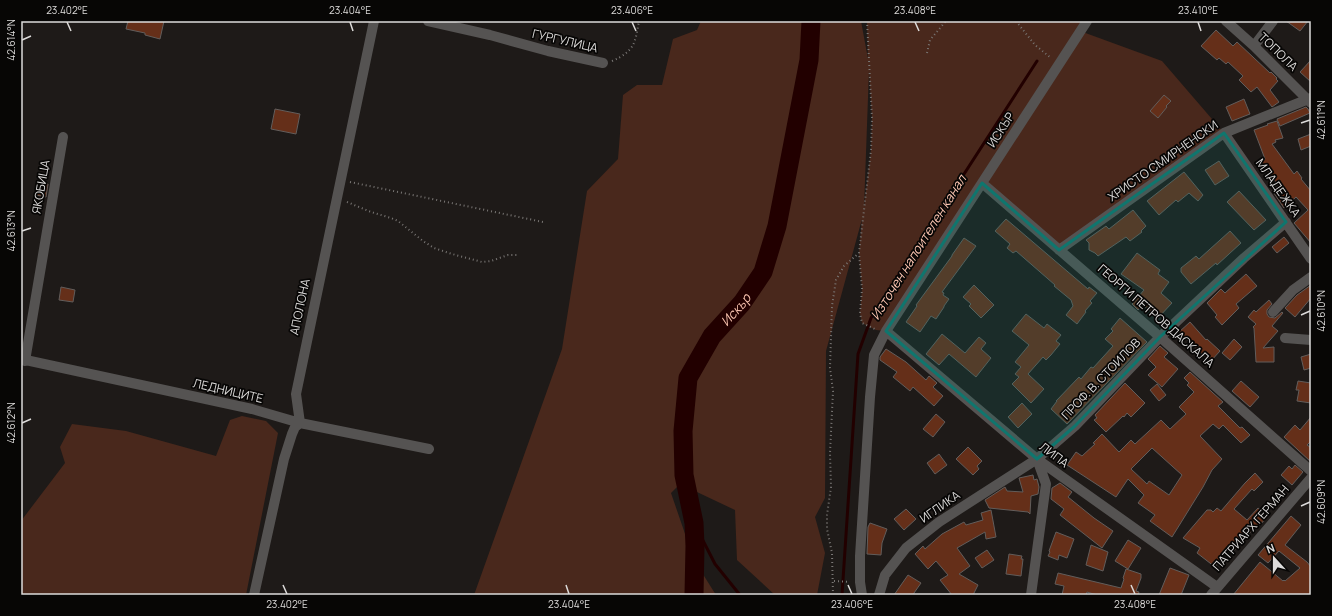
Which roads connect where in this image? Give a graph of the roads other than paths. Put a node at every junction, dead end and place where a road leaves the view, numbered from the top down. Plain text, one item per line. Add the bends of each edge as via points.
1 (374, 21) edge
2 (428, 21) edge
3 (1087, 21) edge
4 (1226, 21) edge
5 (1273, 21) edge
6 (1254, 46) junction
7 (603, 63) road end
8 (1310, 100) edge
9 (1224, 133) junction
10 (63, 137) dead end
11 (982, 183) junction
12 (1286, 222) junction
13 (1059, 250) junction
14 (1311, 259) edge
15 (1311, 277) edge
16 (1273, 312) dead end
17 (881, 330) junction
18 (1160, 337) junction
19 (1285, 338) dead end
20 (1311, 340) edge
21 (23, 360) edge
22 (300, 423) junction
23 (429, 449) dead end
24 (1037, 459) junction
25 (1311, 471) edge
26 (1311, 478) edge
27 (1214, 591) edge
28 (254, 595) edge
29 (862, 595) edge
30 (879, 595) edge
31 (1031, 595) edge

1 - 22 street, АПОЛОНА via 296,394
2 - 7 street, ГУРГУЛИЦА
3 - 11 street, ИСКЪР
4 - 6 street, ТОПОЛА
5 - 6 street
6 - 8 street, ТОПОЛА
8 - 9 street, ХРИСТО СМИРНЕНСКИ
9 - 12 street, МЛАДЕЖКА
9 - 13 street, ХРИСТО СМИРНЕНСКИ
10 - 21 street, ЯКОБИЦА
11 - 13 street, ГЕОРГИ ПЕТРОВ ДАСКАЛА
11 - 17 street, ИСКЪР
12 - 14 street, МЛАДЕЖКА
12 - 18 street, ПРОФ. В. СТОИЛОВ
13 - 18 street, ГЕОРГИ ПЕТРОВ ДАСКАЛА
15 - 16 street via 1293,290
17 - 24 street, ЛИПА
17 - 29 street, ИСКЪР via 874,354 870,397 860,556
18 - 24 street, ПРОФ. В. СТОИЛОВ via 1075,426
18 - 25 street, ГЕОРГИ ПЕТРОВ ДАСКАЛА
19 - 20 street
21 - 22 street, ЛЕДНИЦИТЕ via 252,409
22 - 23 street, ЛЕДНИЦИТЕ
22 - 28 street via 295,427 284,459
24 - 27 street, ЛИПА
24 - 30 street, ИГЛИКА via 939,522 906,548 886,575
24 - 31 street via 1046,484
26 - 27 street, ПАТРИАРХ ГЕРМАН

